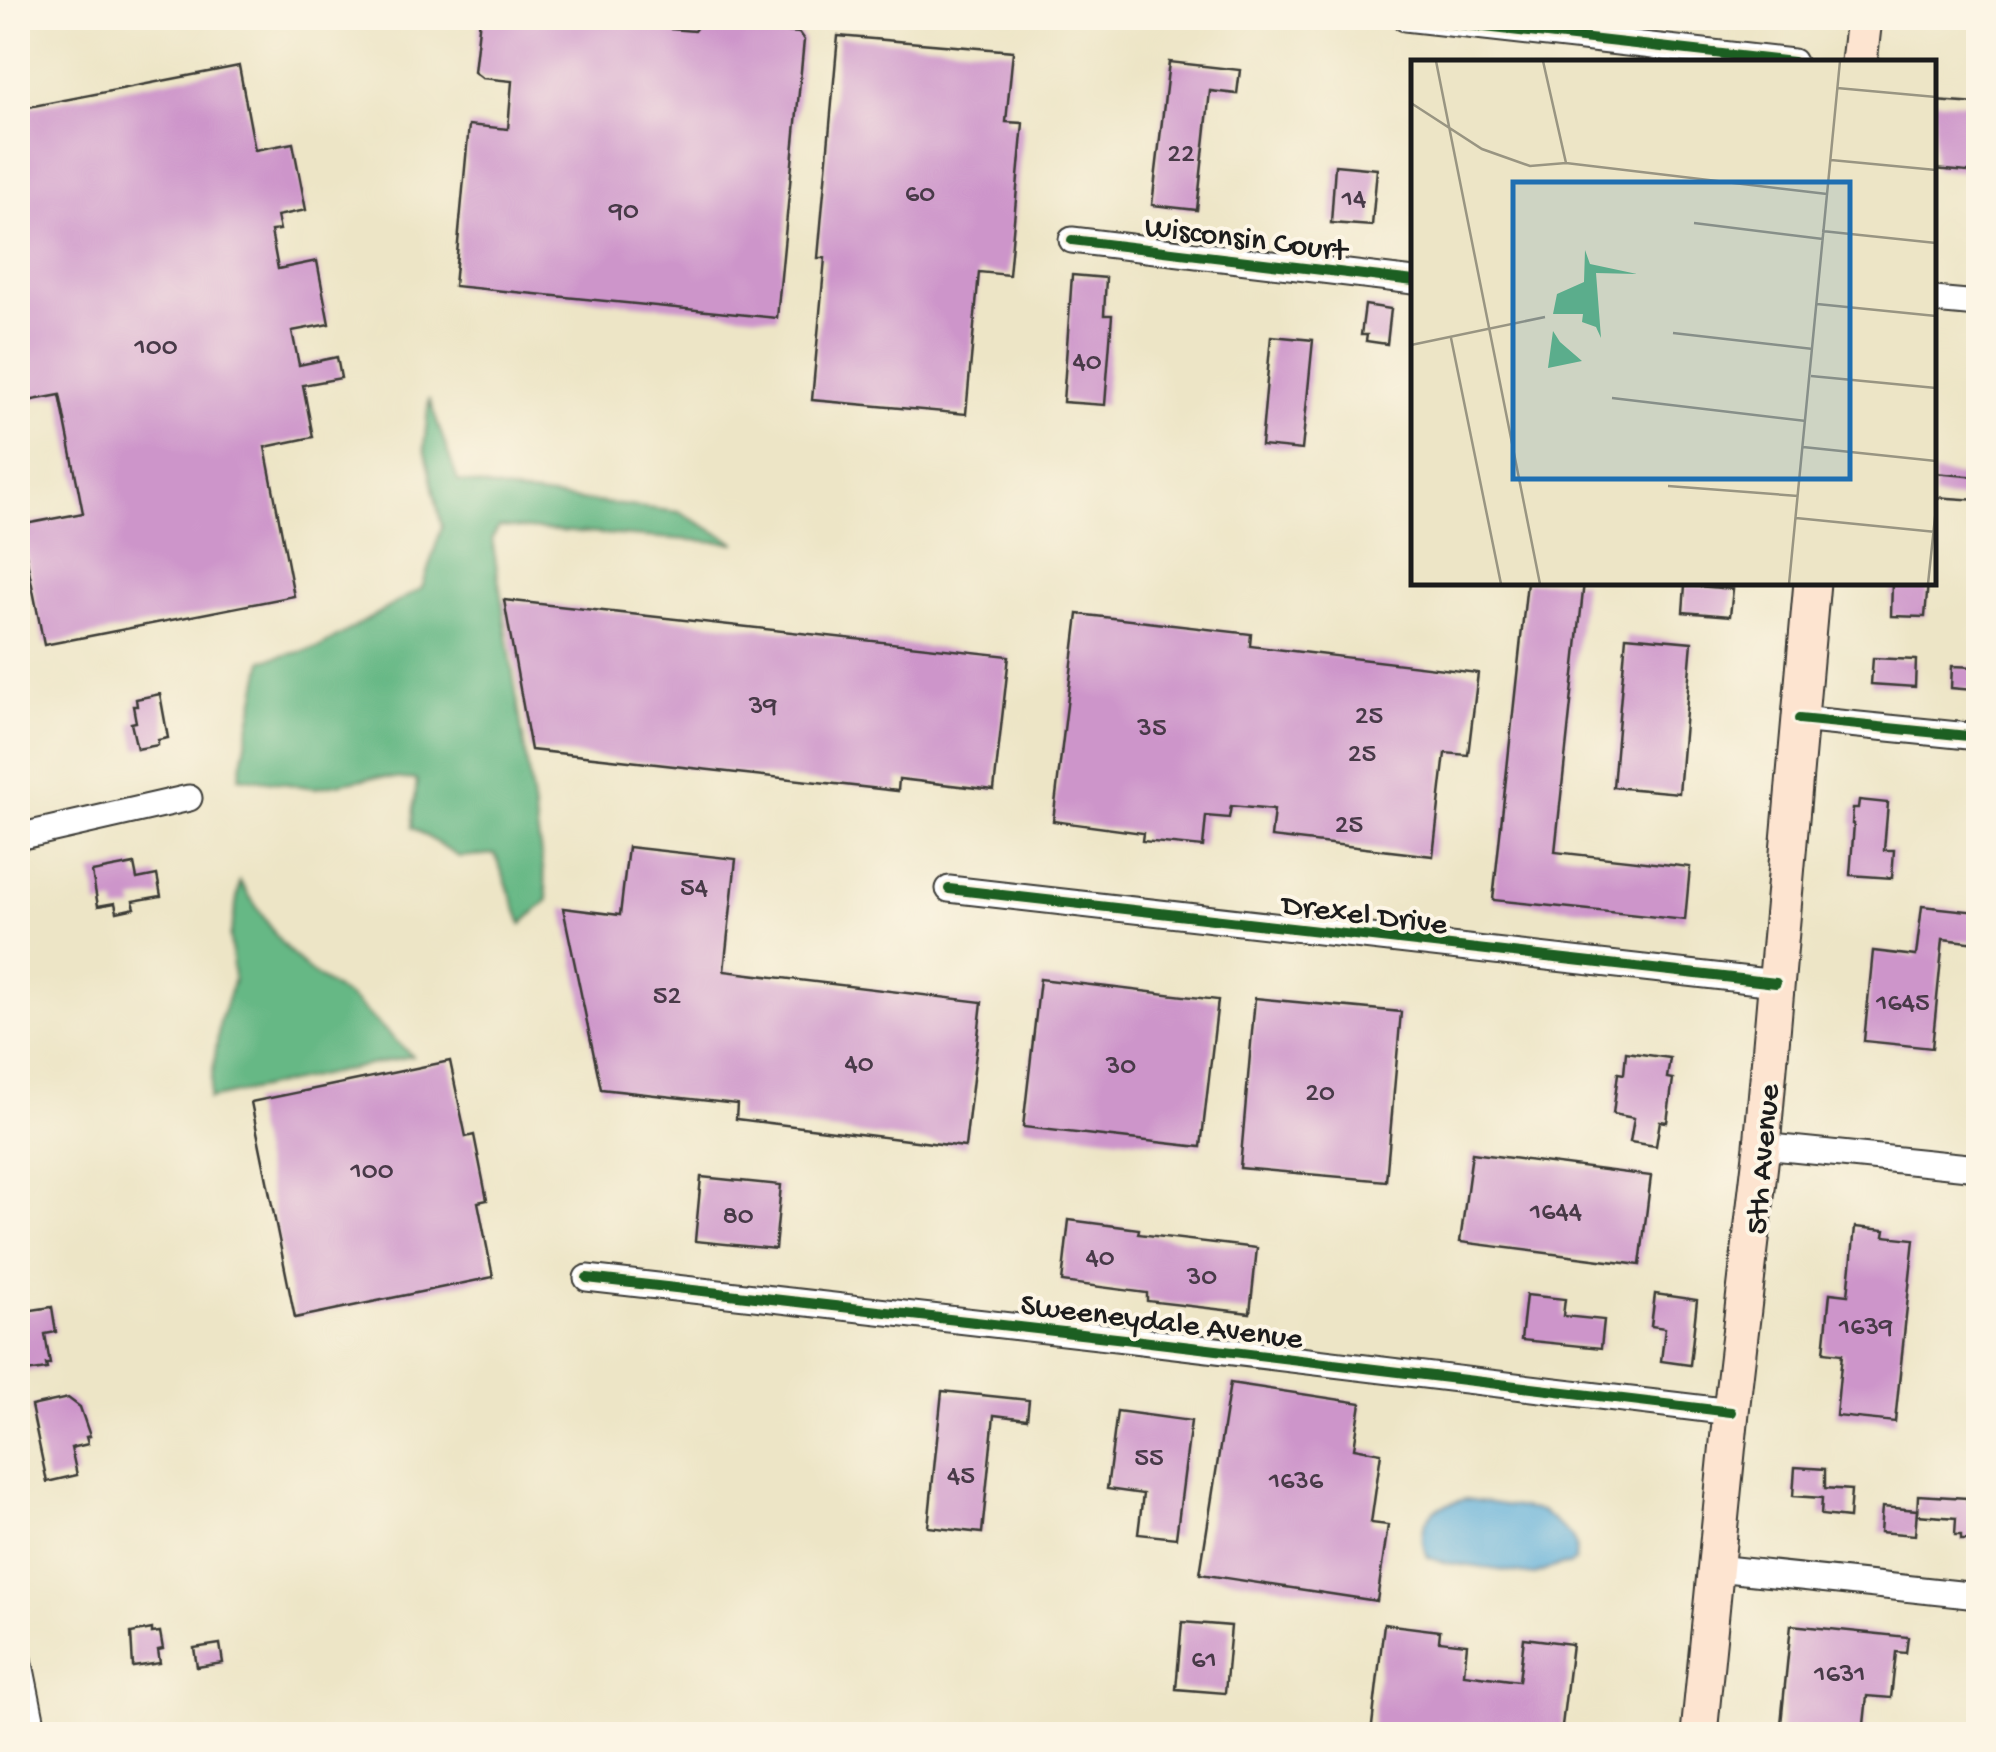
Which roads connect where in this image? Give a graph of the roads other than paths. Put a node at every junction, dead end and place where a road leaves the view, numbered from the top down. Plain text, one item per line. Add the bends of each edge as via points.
1 (1405, 18) edge
2 (1864, 18) edge
3 (1775, 60) edge
4 (1858, 60) edge
5 (1072, 240) dead end
6 (1411, 282) edge
7 (1936, 300) edge
8 (1978, 304) edge
9 (1812, 585) edge
10 (1799, 720) junction
11 (1978, 738) edge
12 (188, 798) dead end
13 (18, 836) edge
14 (949, 889) dead end
15 (1776, 984) junction
16 (1762, 1146) junction
17 (1978, 1168) edge
18 (587, 1278) dead end
19 (1731, 1412) junction
20 (1716, 1568) junction
21 (1978, 1596) edge
22 (18, 1654) edge
23 (34, 1734) edge
24 (1698, 1734) edge

1 - 3 street
2 - 4 main road
5 - 6 street, Wisconsin Court
7 - 8 street
9 - 10 main road, 5th Avenue
10 - 11 street
10 - 15 main road, 5th Avenue
12 - 13 street
14 - 15 street, Drexel Drive
15 - 16 main road, 5th Avenue
16 - 17 street
16 - 19 main road, 5th Avenue
18 - 19 street, Sweeneydale Avenue
19 - 20 main road, 5th Avenue
20 - 21 street
20 - 24 main road, 5th Avenue
22 - 23 street

